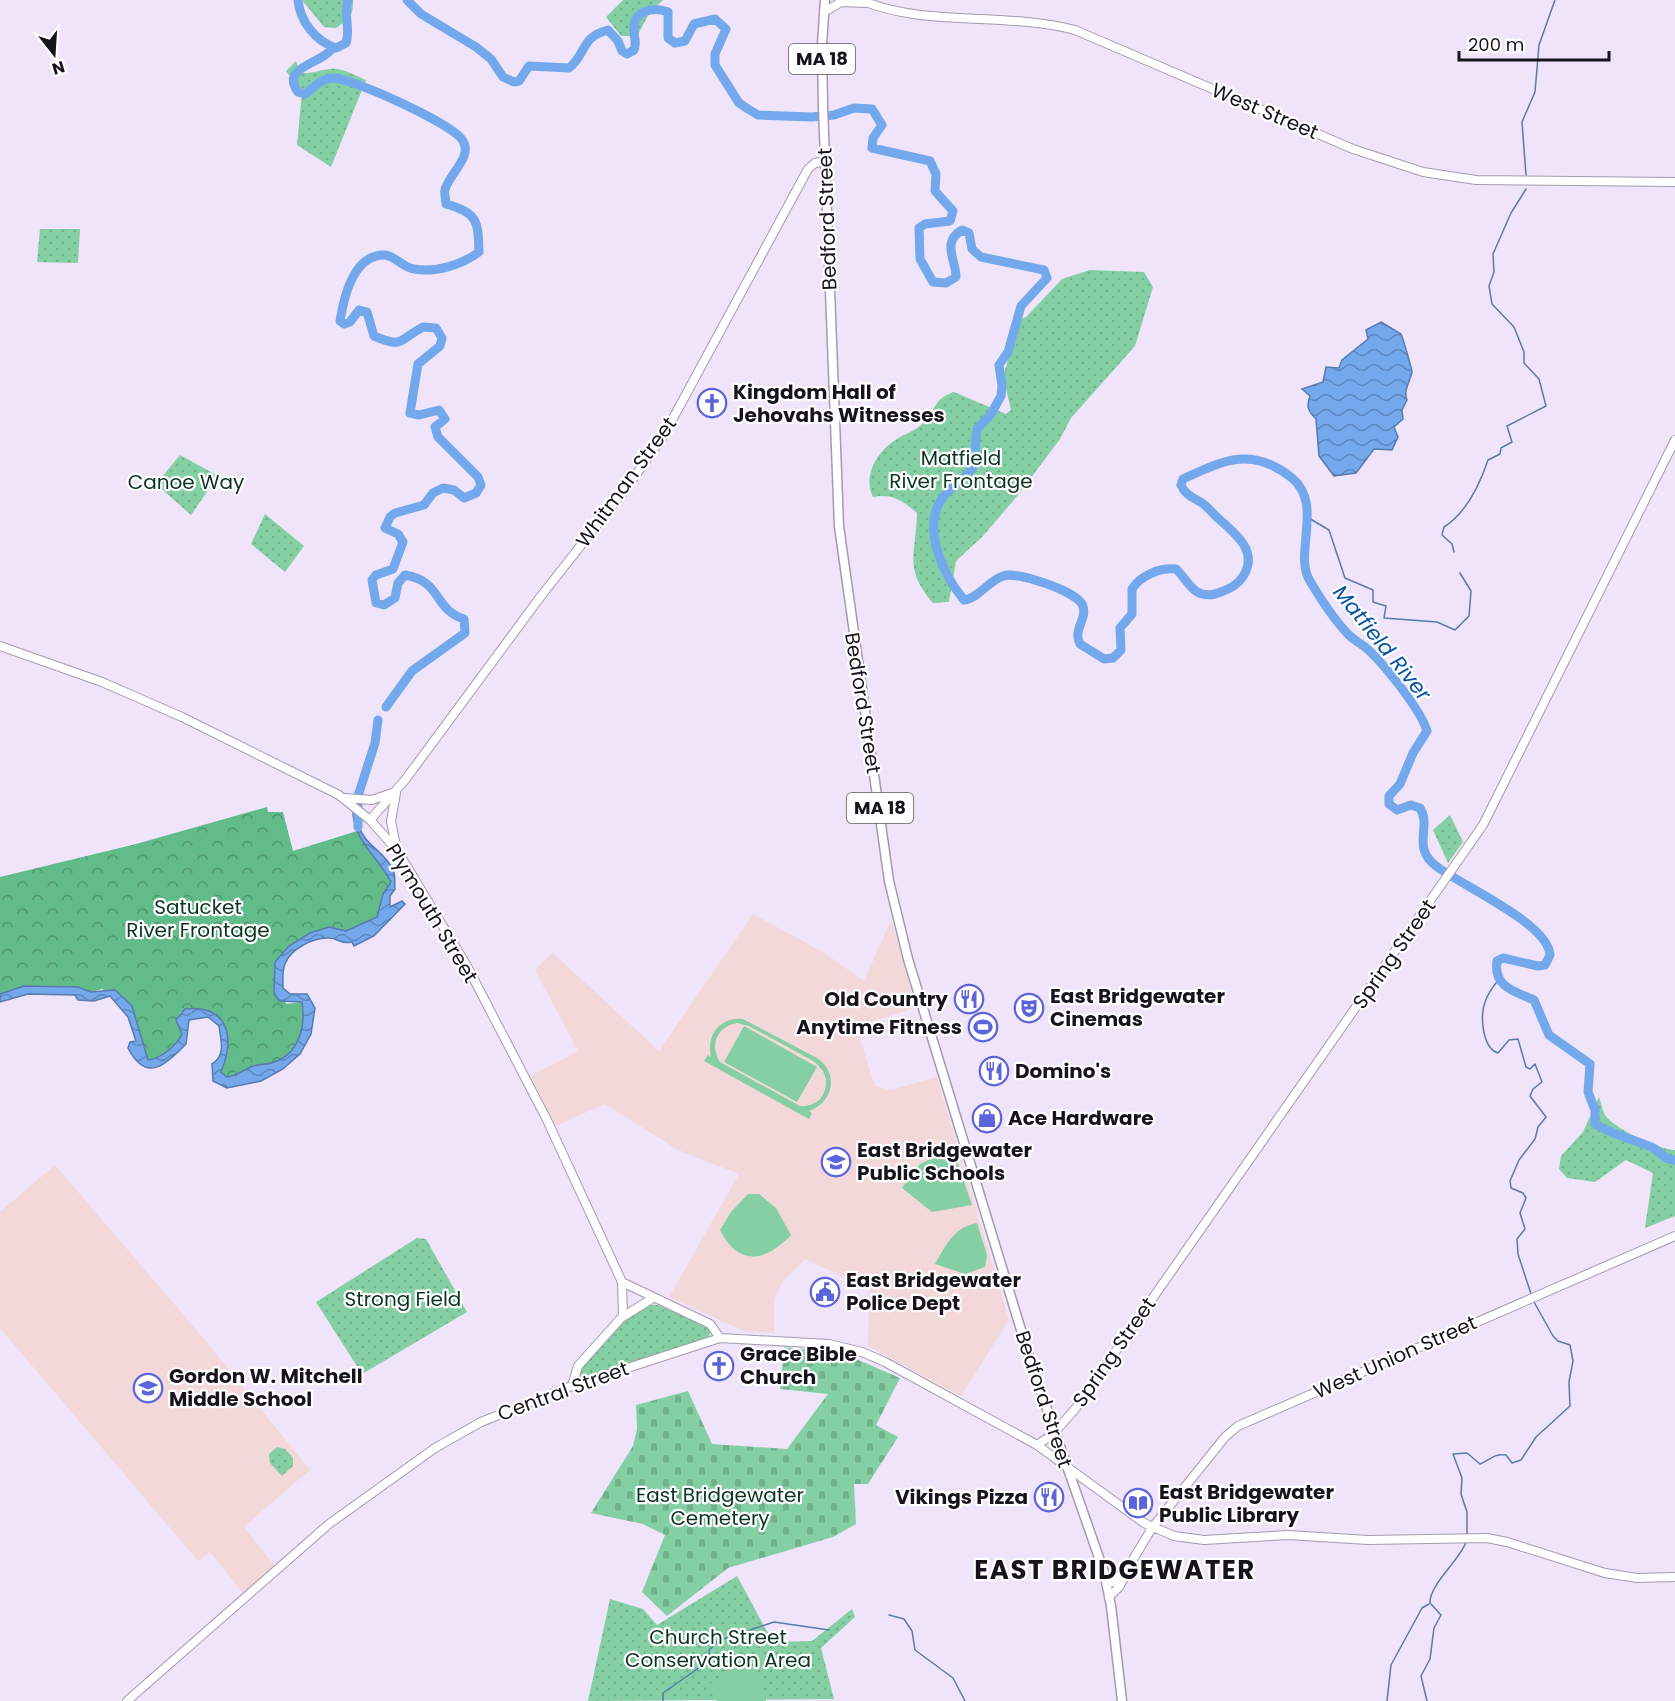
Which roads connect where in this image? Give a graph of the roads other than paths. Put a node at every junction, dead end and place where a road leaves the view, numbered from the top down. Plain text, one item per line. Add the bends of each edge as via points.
1 (825, 0) edge
2 (861, 0) edge
3 (875, 5) junction
4 (824, 12) junction
5 (825, 161) junction
6 (1675, 182) edge
7 (1675, 440) edge
8 (0, 646) edge
9 (398, 789) junction
10 (357, 802) junction
11 (368, 818) junction
12 (397, 850) junction
13 (1675, 1236) edge
14 (622, 1282) junction
15 (653, 1298) junction
16 (623, 1316) junction
17 (720, 1338) junction
18 (572, 1386) junction
19 (1054, 1433) junction
20 (1037, 1445) junction
21 (1065, 1463) junction
22 (1152, 1528) junction
23 (1126, 1571) junction
24 (1675, 1577) edge
25 (1107, 1584) junction
26 (1109, 1597) junction
27 (127, 1701) edge
28 (1122, 1701) edge

1 - 4 main road, Bedford Street / MA 18
2 - 3 main road, West Street
3 - 4 main road via 845,1
3 - 6 main road, West Street via 921,14 1032,21 1075,30 1365,153 1434,175 1486,181
4 - 5 main road, Bedford Street / MA 18
5 - 9 main road, Whitman Street via 808,169 658,443
5 - 19 main road, Bedford Street / MA 18 via 839,526 889,880 908,959
7 - 19 main road, Spring Street via 1492,810 1076,1408
8 - 10 main road, Plymouth Street via 156,705
9 - 10 main road via 384,797
9 - 11 main road, Whitman Street
9 - 12 main road via 391,821
10 - 11 main road, Plymouth Street
11 - 12 main road, Plymouth Street
12 - 14 main road, Plymouth Street via 474,980 547,1120
13 - 22 main road, West Union Street via 1238,1426
14 - 15 main road
14 - 16 main road, Plymouth Street
15 - 16 main road
15 - 17 main road via 710,1324
16 - 18 main road via 578,1366
17 - 18 main road, Central Street
17 - 20 main road, Central Street via 829,1344 862,1352
18 - 27 main road, Central Street via 481,1422 417,1460 329,1524
19 - 20 main road, Spring Street
19 - 21 main road, Bedford Street / MA 18
20 - 21 main road, Central Street
21 - 22 main road, Central Street
21 - 25 main road, Bedford Street / MA 18
22 - 23 main road, West Union Street
22 - 24 main road, Central Street via 1204,1540 1280,1535 1376,1540 1471,1537 1507,1542 1605,1573 1637,1578
23 - 25 main road
23 - 26 main road, West Union Street
25 - 26 main road, Bedford Street / MA 18
26 - 28 main road, Bedford Street / MA 18

